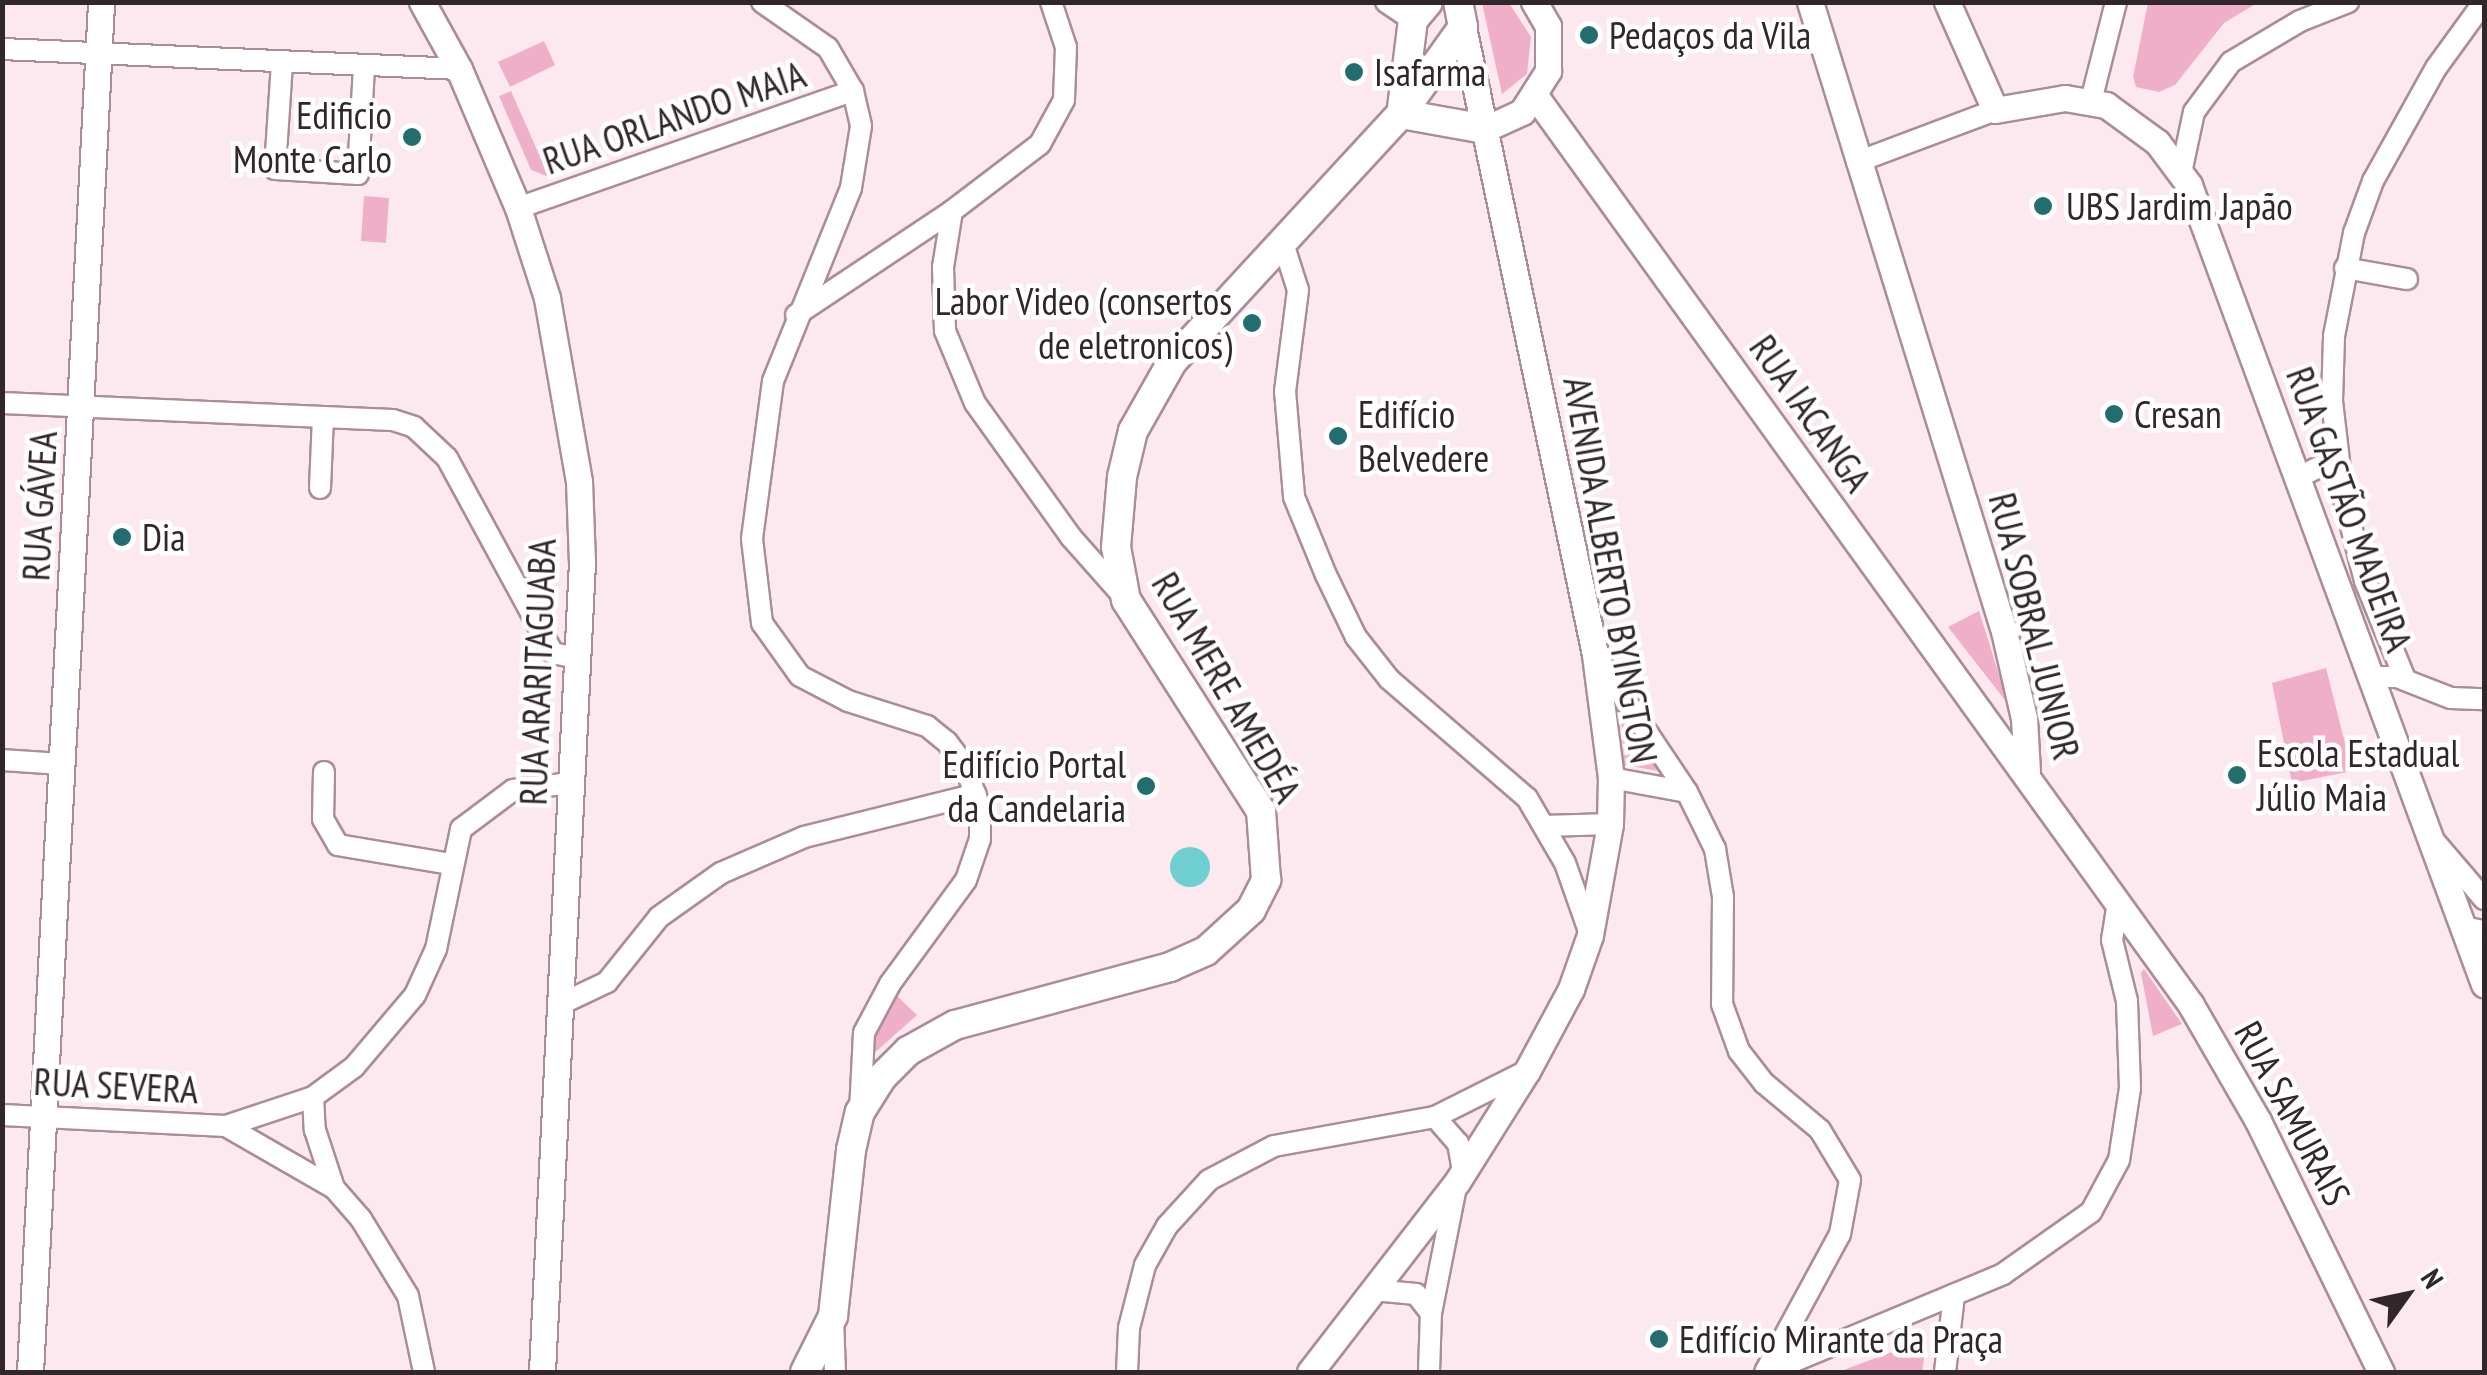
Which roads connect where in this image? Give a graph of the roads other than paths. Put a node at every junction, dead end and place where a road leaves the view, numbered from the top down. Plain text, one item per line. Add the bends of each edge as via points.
1 (101, 2) edge
2 (422, 2) edge
3 (762, 2) edge
4 (1051, 2) edge
5 (1386, 2) edge
6 (1534, 2) edge
7 (1810, 2) edge
8 (1947, 2) edge
9 (2116, 2) edge
10 (2348, 2) edge
11 (2484, 2) edge
12 (1421, 12) edge
13 (1461, 15) edge
14 (2, 49) edge
15 (98, 53) junction
16 (282, 63) junction
17 (364, 65) junction
18 (459, 68) junction
19 (853, 91) junction
20 (1536, 97) junction
21 (2091, 101) junction
22 (1994, 110) junction
23 (1401, 114) junction
24 (1485, 129) junction
25 (1856, 162) junction
26 (2181, 173) junction
27 (518, 208) junction
28 (952, 212) junction
29 (1282, 240) junction
30 (2345, 268) junction
31 (2406, 279) dead end
32 (794, 316) junction
33 (2, 403) edge
34 (82, 407) junction
35 (323, 417) junction
36 (2338, 458) junction
37 (2297, 478) junction
38 (320, 488) dead end
39 (2343, 496) junction
40 (2312, 517) junction
41 (1126, 600) junction
42 (1594, 654) junction
43 (576, 658) junction
44 (2372, 677) junction
45 (2405, 679) junction
46 (2484, 699) edge
47 (2, 760) edge
48 (63, 764) junction
49 (324, 772) dead end
50 (2027, 772) junction
51 (1611, 778) junction
52 (571, 783) junction
53 (1688, 792) junction
54 (976, 794) junction
55 (1610, 824) junction
56 (1544, 826) junction
57 (2435, 842) junction
58 (450, 864) junction
59 (2484, 900) edge
60 (2118, 901) junction
61 (2474, 929) edge
62 (1590, 936) junction
63 (2484, 984) edge
64 (563, 1003) junction
65 (1527, 1071) junction
66 (312, 1097) junction
67 (860, 1112) junction
68 (2, 1115) edge
69 (44, 1116) junction
70 (1435, 1117) junction
71 (226, 1126) junction
72 (1460, 1177) junction
73 (334, 1188) junction
74 (1373, 1290) junction
75 (1954, 1296) junction
76 (1431, 1313) junction
77 (833, 1316) junction
78 (1792, 1317) junction
79 (1815, 1350) junction
80 (30, 1372) edge
81 (424, 1372) edge
82 (542, 1372) edge
83 (805, 1372) edge
84 (835, 1372) edge
85 (1127, 1372) edge
86 (1310, 1372) edge
87 (1429, 1372) edge
88 (1766, 1372) edge
89 (1945, 1372) edge
90 (2381, 1372) edge

1 - 15 street, RUA GÁVEA
2 - 18 street, RUA ARARITAGUABA
3 - 19 street via 828,48
4 - 28 street via 1062,26 1068,75 1055,124 1018,164
5 - 12 street
6 - 20 street via 1551,43
7 - 25 street, RUA SOBRAL JUNIOR
8 - 22 street
9 - 21 street
10 - 26 street via 2230,62 2194,112
11 - 30 street via 2397,132 2373,180
12 - 23 main road
13 - 23 main road, RUA MERE AMEDÉA
13 - 24 street, AVENIDA ALBERTO BYINGTON
14 - 15 street
15 - 16 street
15 - 34 street, RUA GÁVEA
16 - 17 street
16 - 17 street via 275,170 358,174
17 - 18 street
18 - 27 street, RUA ARARITAGUABA
19 - 27 street, RUA ORLANDO MAIA
19 - 32 street via 861,157
20 - 24 street via 1509,120
20 - 50 street, RUA IACANGA
21 - 22 street via 2065,98
21 - 26 street, RUA GASTÃO MADEIRA via 2139,128
22 - 25 street
23 - 24 main road
23 - 29 main road, RUA MERE AMEDÉA
24 - 42 street, AVENIDA ALBERTO BYINGTON
25 - 50 street, RUA SOBRAL JUNIOR via 2004,631 2024,718
26 - 37 street, RUA GASTÃO MADEIRA via 2202,214
27 - 43 street, RUA ARARITAGUABA via 548,298 579,482
28 - 32 street
28 - 41 street via 943,300 955,366 1033,488
29 - 41 main road, RUA MERE AMEDÉA via 1190,337 1133,430 1116,547
29 - 56 street via 1298,290 1285,392 1294,497 1326,575 1356,636 1389,679 1506,774
30 - 31 street
30 - 36 street via 2334,336
32 - 54 street via 772,381 760,452 752,539 762,622 780,656 822,690 928,726 965,766
33 - 34 street
34 - 35 street
34 - 48 street, RUA GÁVEA
35 - 38 street
35 - 43 street via 393,420 430,440 447,458 547,643 561,657
36 - 37 street
36 - 39 street
37 - 40 street, RUA GASTÃO MADEIRA
39 - 40 street
39 - 45 street via 2365,581
40 - 44 street, RUA GASTÃO MADEIRA
41 - 67 main road, RUA MERE AMEDÉA via 1262,811 1270,861 1251,910 1230,935 1170,968 938,1032 908,1050
42 - 51 street, AVENIDA ALBERTO BYINGTON
42 - 53 street
43 - 52 street, RUA ARARITAGUABA
44 - 45 street
44 - 57 street, RUA GASTÃO MADEIRA
45 - 46 street via 2450,698
47 - 48 street
48 - 69 street, RUA GÁVEA
49 - 58 street via 323,819 338,846
50 - 60 street, RUA SOBRAL JUNIOR
51 - 53 street
51 - 55 street, AVENIDA ALBERTO BYINGTON
52 - 58 street via 493,799 461,829
52 - 64 street, RUA ARARITAGUABA
53 - 78 street via 1720,874 1722,1004 1729,1028 1764,1083 1820,1130 1850,1180 1840,1234
54 - 64 street via 804,837 735,866 660,918 608,982
54 - 67 street via 980,839 966,880 890,984 864,1032
55 - 56 street
55 - 62 street, AVENIDA ALBERTO BYINGTON
56 - 62 street
57 - 59 street
57 - 61 street, RUA GASTÃO MADEIRA
58 - 66 street via 436,948 414,995 354,1067
60 - 75 street via 2112,940 2127,1001 2130,1088 2114,1174 2090,1212 2052,1245
60 - 90 street, RUA SAMURAIS via 2191,1005 2258,1121
61 - 63 street, RUA GASTÃO MADEIRA
62 - 65 street, AVENIDA ALBERTO BYINGTON
64 - 82 street, RUA ARARITAGUABA
65 - 70 street
65 - 72 street, AVENIDA ALBERTO BYINGTON
66 - 71 street
66 - 73 street via 314,1130
67 - 77 main road
68 - 69 street, RUA SEVERA
69 - 71 street, RUA SEVERA
69 - 80 street, RUA GÁVEA
70 - 72 street via 1458,1143
70 - 85 street via 1274,1146 1209,1180 1167,1226 1145,1264 1128,1328
71 - 73 street
72 - 74 street, AVENIDA ALBERTO BYINGTON
72 - 76 street
73 - 81 street via 398,1274 415,1318
74 - 76 street via 1416,1294
74 - 86 street, AVENIDA ALBERTO BYINGTON
75 - 79 street
75 - 89 street
76 - 87 street
77 - 83 main road
77 - 84 street
78 - 79 street
78 - 88 street
79 - 88 street

